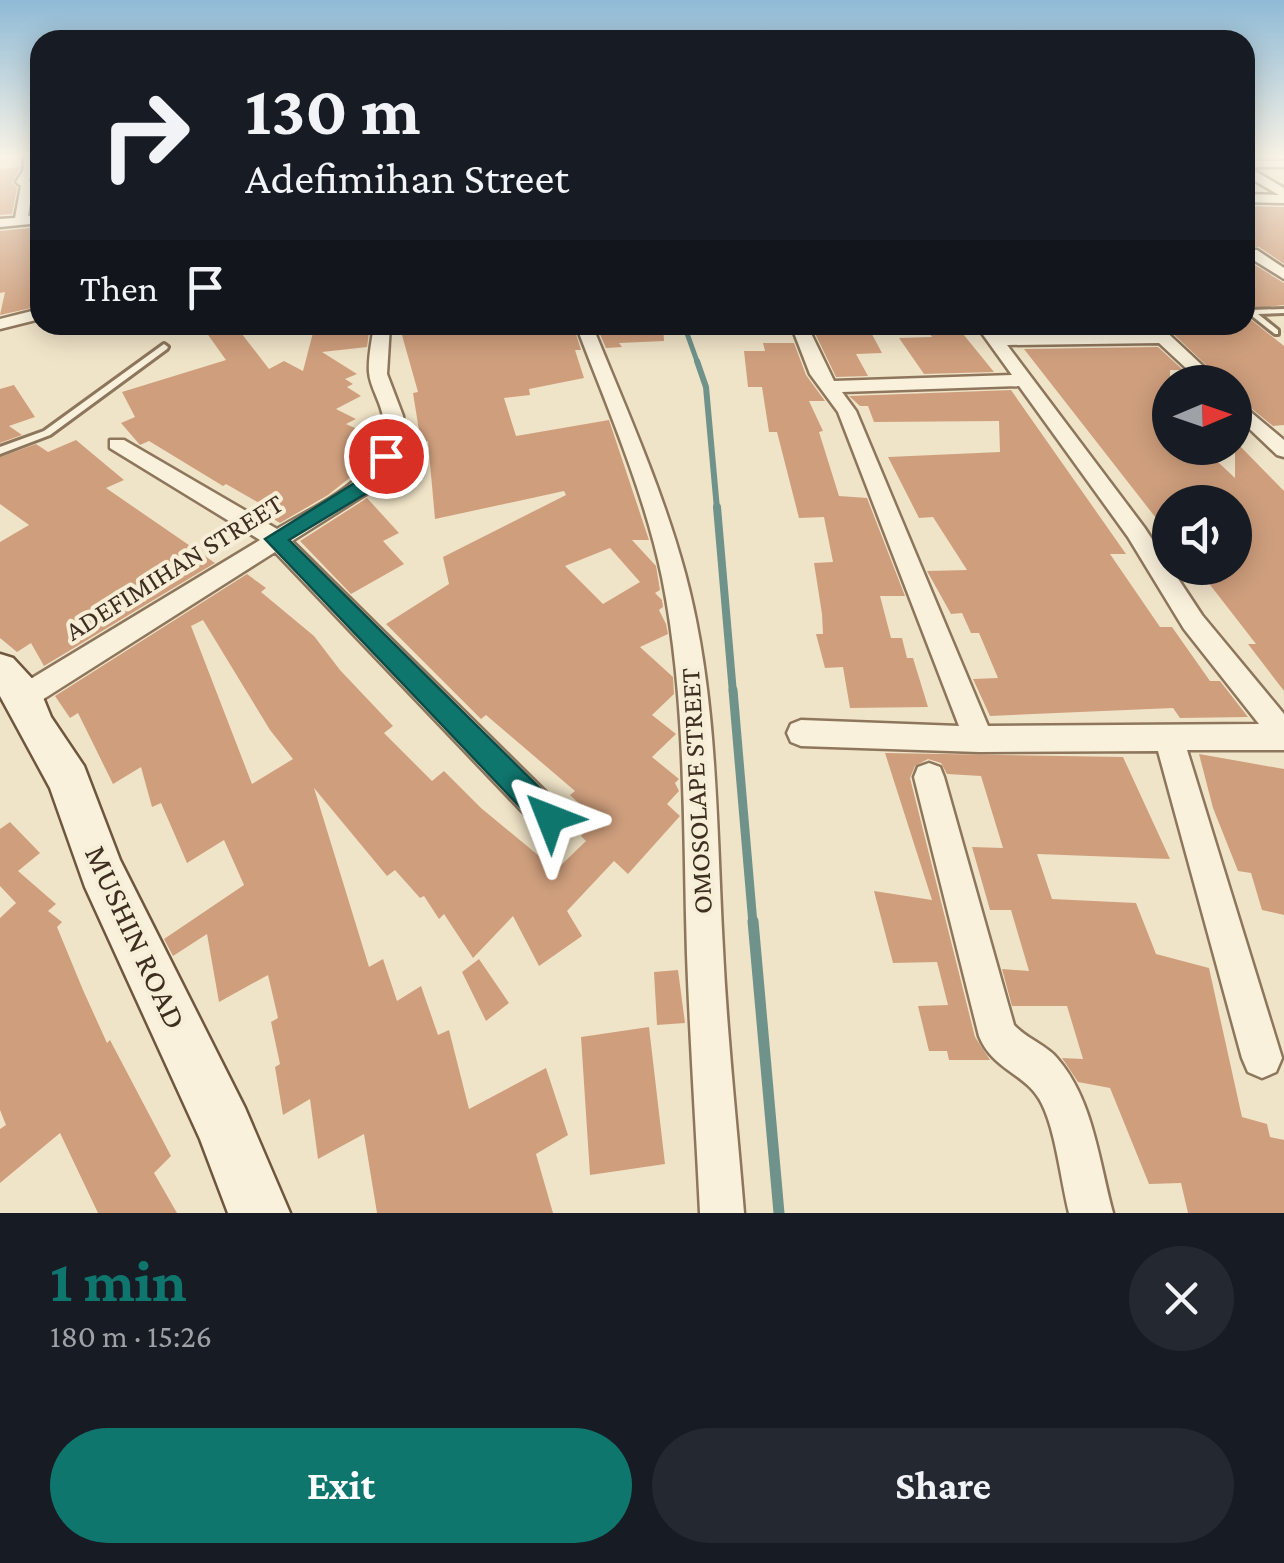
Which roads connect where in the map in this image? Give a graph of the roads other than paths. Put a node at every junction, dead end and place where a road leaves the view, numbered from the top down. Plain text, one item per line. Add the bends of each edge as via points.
1 (20, 212) edge
2 (30, 220) edge
3 (21, 221) junction
4 (0, 223) edge
5 (1255, 252) edge
6 (1284, 252) edge
7 (1255, 256) edge
8 (1284, 276) edge
9 (1284, 311) edge
10 (1255, 312) edge
11 (1255, 315) edge
12 (30, 316) edge
13 (0, 324) edge
14 (1275, 332) dead end
15 (381, 335) edge
16 (588, 335) edge
17 (803, 335) edge
18 (992, 335) edge
19 (1077, 335) edge
20 (1161, 335) edge
21 (1164, 338) junction
22 (164, 348) dead end
23 (1193, 365) edge
24 (1024, 380) junction
25 (831, 387) junction
26 (1252, 420) edge
27 (117, 444) dead end
28 (0, 451) edge
29 (1284, 451) edge
30 (276, 539) junction
31 (12, 683) edge
32 (801, 733) dead end
33 (1168, 735) junction
34 (1284, 736) edge
35 (979, 739) junction
36 (929, 778) dead end
37 (550, 818) dead end
38 (1262, 1058) dead end
39 (259, 1213) edge
40 (722, 1213) edge
41 (1091, 1213) edge

1 - 3 street
2 - 3 street
3 - 4 street
5 - 6 street
7 - 8 street
9 - 10 lane
11 - 14 lane
12 - 13 street
15 - 30 street, ADEFIMIHAN STREET via 378,374 394,436 386,456 363,486
16 - 40 street, OMOSOLAPE STREET via 673,573 686,643 699,758
17 - 25 street
18 - 24 street
19 - 21 street
20 - 21 street
21 - 23 street
22 - 28 lane via 48,433
24 - 25 street
24 - 34 street via 1193,622
25 - 35 street via 848,411
26 - 29 street
27 - 30 street
30 - 31 street, ADEFIMIHAN STREET
30 - 37 street
31 - 39 main road, MUSHIN ROAD via 69,780 101,871
32 - 35 street
33 - 34 street
33 - 35 street
33 - 38 street
36 - 41 street via 998,1036 1040,1068 1061,1096

